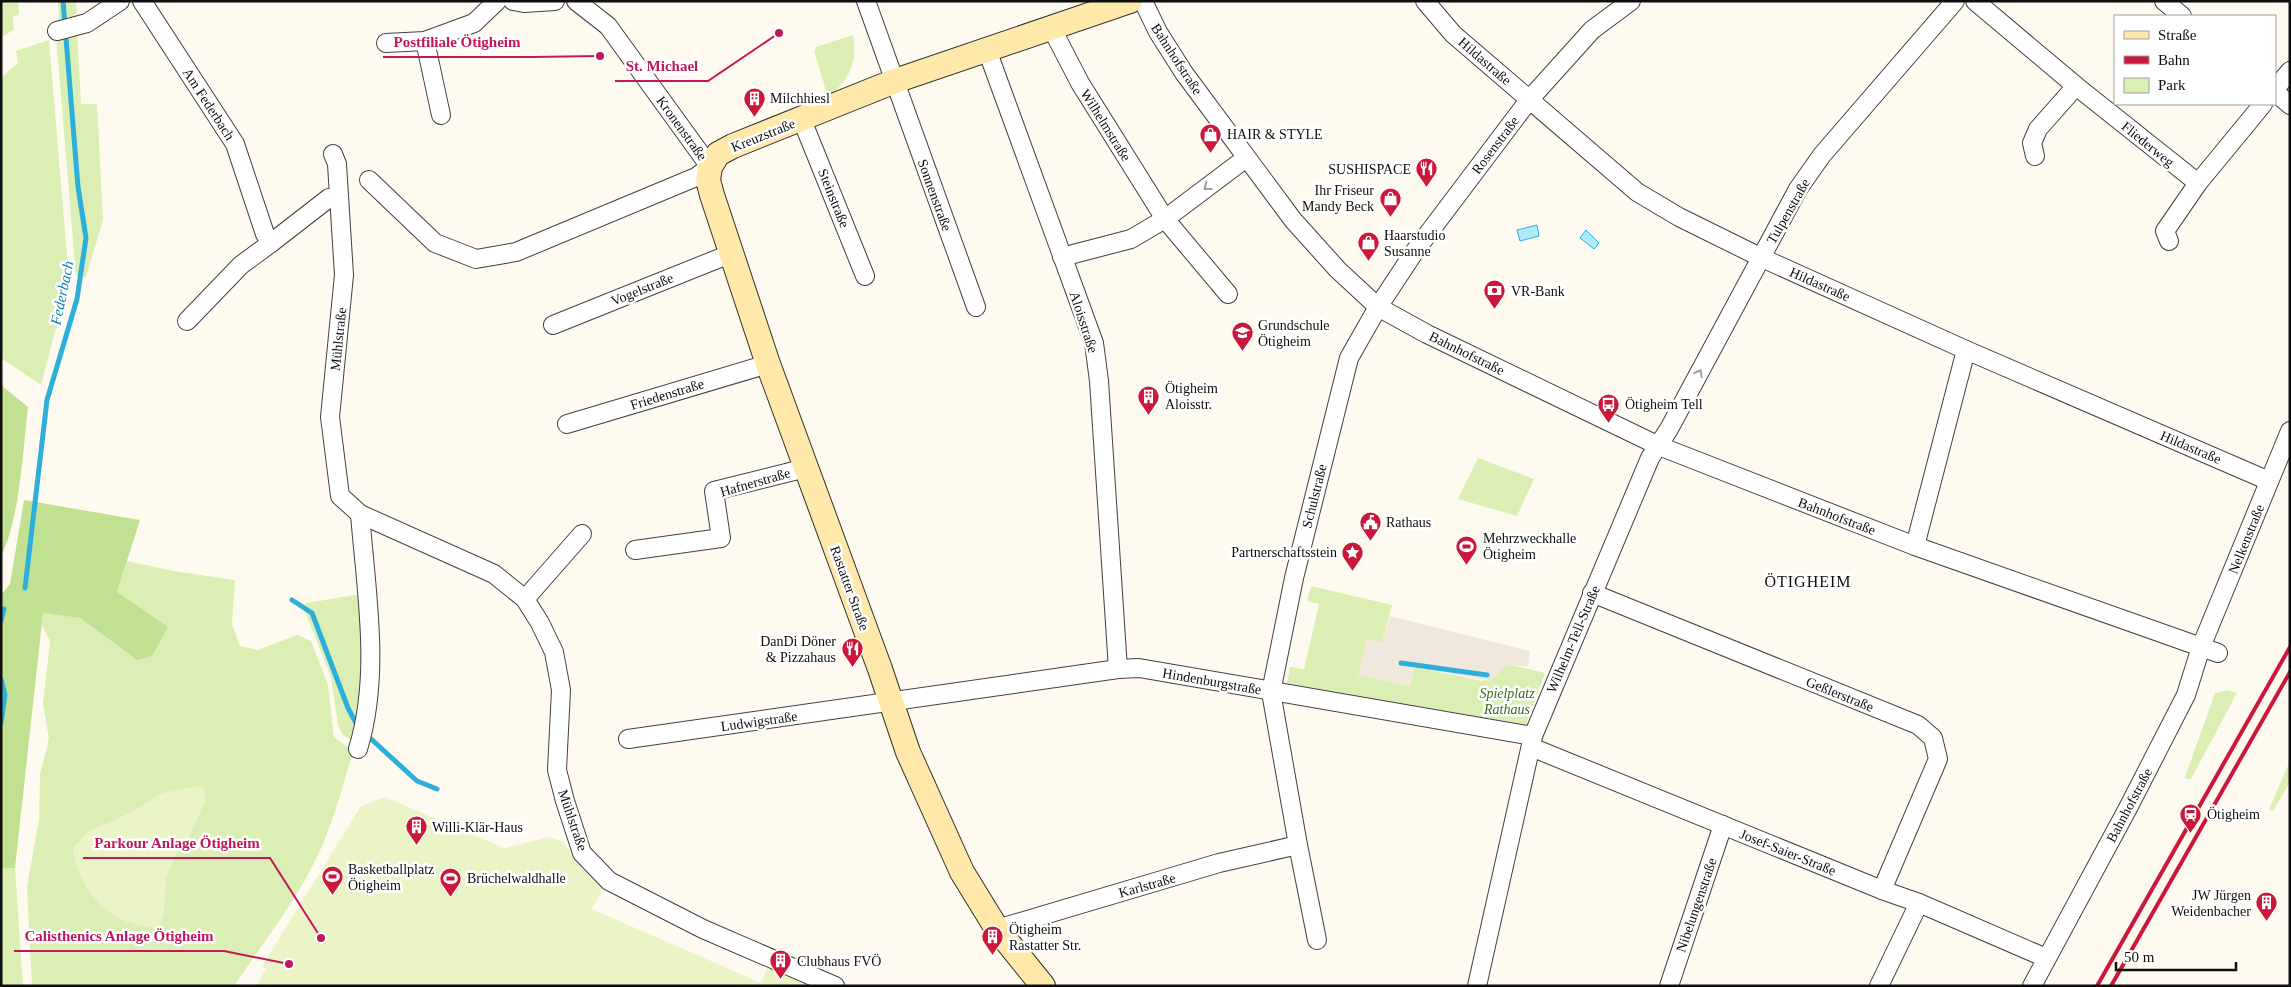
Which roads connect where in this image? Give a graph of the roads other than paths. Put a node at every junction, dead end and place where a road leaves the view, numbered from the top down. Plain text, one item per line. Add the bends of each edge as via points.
1 (120, 1) edge
2 (142, 1) edge
3 (497, 1) edge
4 (513, 1) edge
5 (555, 1) edge
6 (576, 1) edge
7 (866, 1) edge
8 (1130, 1) edge
9 (1143, 1) edge
10 (1425, 1) edge
11 (1631, 1) edge
12 (1954, 1) edge
13 (1975, 1) edge
14 (2164, 1) edge
15 (2181, 15) edge
16 (1052, 29) junction
17 (57, 30) dead end
18 (425, 41) junction
19 (386, 43) dead end
20 (987, 50) junction
21 (2290, 71) edge
22 (896, 82) junction
23 (2076, 86) junction
24 (2276, 90) edge
25 (2276, 92) edge
26 (1529, 100) junction
27 (2262, 105) edge
28 (2290, 105) edge
29 (441, 115) dead end
30 (802, 120) junction
31 (333, 154) dead end
32 (2036, 156) dead end
33 (1246, 158) junction
34 (710, 167) junction
35 (369, 180) dead end
36 (2198, 183) junction
37 (339, 197) junction
38 (1165, 219) junction
39 (2169, 241) dead end
40 (271, 243) junction
41 (730, 254) junction
42 (1062, 258) junction
43 (1762, 258) junction
44 (865, 276) dead end
45 (1228, 294) dead end
46 (976, 307) dead end
47 (1378, 307) junction
48 (187, 321) dead end
49 (553, 325) dead end
50 (1966, 350) junction
51 (768, 364) junction
52 (567, 424) dead end
53 (2290, 431) edge
54 (1659, 446) junction
55 (806, 468) junction
56 (2269, 481) junction
57 (360, 514) junction
58 (582, 534) dead end
59 (1914, 546) junction
60 (635, 550) dead end
61 (1592, 594) junction
62 (524, 600) junction
63 (2201, 647) junction
64 (2218, 653) dead end
65 (1118, 669) junction
66 (1271, 692) junction
67 (891, 702) junction
68 (628, 739) dead end
69 (1532, 741) junction
70 (358, 749) dead end
71 (1723, 825) junction
72 (1298, 845) junction
73 (1882, 890) junction
74 (1919, 903) junction
75 (997, 929) junction
76 (1317, 940) dead end
77 (2046, 958) junction
78 (835, 986) edge
79 (1043, 986) edge
80 (1476, 986) edge
81 (1669, 986) edge
82 (1879, 986) edge
83 (2032, 986) edge

1 - 17 street via 87,23
2 - 40 street, Am Federbach via 235,144 265,234
3 - 18 street via 474,23
4 - 5 street
6 - 34 street, Kronenstraße via 608,26
7 - 22 street, Sonnenstraße
8 - 16 street, Kreuzstraße
9 - 33 street, Bahnhofstraße via 1184,73
10 - 26 street, Hildastraße via 1454,34
11 - 26 street, Rosenstraße via 1592,30
12 - 43 street, Tulpenstraße via 1822,156 1798,189
13 - 23 street, Fliederweg
14 - 15 street
16 - 20 street, Kreuzstraße
16 - 38 street, Wilhelmstraße via 1080,83
18 - 19 street
18 - 29 street
20 - 22 street, Kreuzstraße
20 - 42 street, Aloisstraße
21 - 24 street
22 - 30 street, Kreuzstraße
22 - 46 street, Sonnenstraße
23 - 32 street via 2038,129 2032,142
23 - 36 street, Fliederweg
25 - 28 street
26 - 43 street, Hildastraße via 1637,192
26 - 47 street, Rosenstraße via 1415,251
27 - 36 street
30 - 34 street, Kreuzstraße via 733,146 718,154
30 - 44 street, Steinstraße
31 - 37 street, Mühlstraße via 337,164
33 -> 38 street
33 - 47 street, Bahnhofstraße via 1293,220 1338,270
34 - 35 street, Kreuzstraße via 696,177 516,252 476,259 435,243
34 - 41 street, Rastatter Straße via 708,180
36 - 39 street via 2165,230
37 - 40 street via 329,198
37 - 57 street, Mühlstraße via 344,276 330,417 340,496
38 - 42 street via 1131,238
38 - 45 street, Wilhelmstraße
40 - 48 street via 241,265
41 - 49 street, Vogelstraße
41 - 51 street, Rastatter Straße
42 - 65 street, Aloisstraße via 1094,343
43 - 50 street, Hildastraße
54 -> 43 street, Tulpenstraße
47 - 54 street, Bahnhofstraße
47 - 66 street, Schulstraße via 1349,358 1294,578
50 - 56 street, Hildastraße
50 - 59 street
51 - 52 street, Friedenstraße
51 - 55 street, Rastatter Straße
53 - 56 street, Nelkenstraße
54 - 59 street, Bahnhofstraße
54 - 61 street, Wilhelm-Tell-Straße via 1650,458
55 - 60 street, Hafnerstraße via 714,491 720,538
55 - 67 street, Rastatter Straße
56 - 63 street, Nelkenstraße
57 - 62 street, Mühlstraße via 494,574
57 - 70 street via 371,656 366,723
58 - 62 street
59 - 63 street, Bahnhofstraße
61 - 69 street, Wilhelm-Tell-Straße
61 - 73 street, Geßlerstraße via 1918,725 1933,738 1938,759
62 - 78 street, Mühlstraße via 554,652 561,690 557,770 582,853 609,881 702,928
63 - 64 street, Bahnhofstraße
63 - 77 street, Bahnhofstraße via 2186,696
65 - 66 street, Hindenburgstraße via 1139,668
65 - 67 street, Hindenburgstraße
66 - 69 street, Hindenburgstraße
66 - 72 street
67 - 68 street, Ludwigstraße
67 - 75 street, Rastatter Straße via 908,752 962,872
69 - 71 street, Josef-Saier-Straße
69 - 80 street, Wilhelm-Tell-Straße
71 - 73 street, Josef-Saier-Straße
71 - 81 street, Nibelungenstraße
72 - 75 street, Karlstraße via 1219,864
72 - 76 street
73 - 74 street, Josef-Saier-Straße
74 - 77 street, Josef-Saier-Straße
74 - 82 street
75 - 79 street, Rastatter Straße
77 - 83 street, Bahnhofstraße

